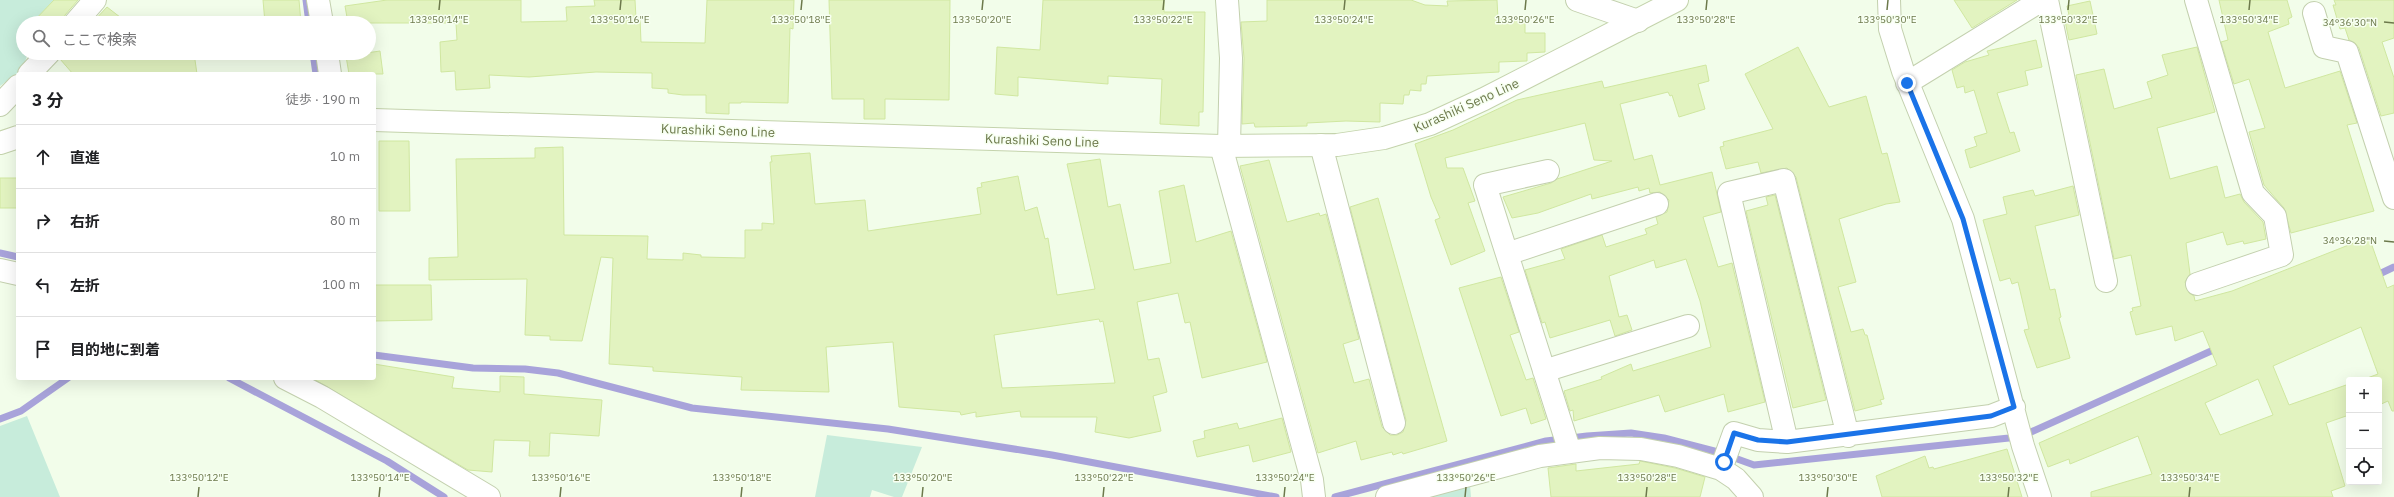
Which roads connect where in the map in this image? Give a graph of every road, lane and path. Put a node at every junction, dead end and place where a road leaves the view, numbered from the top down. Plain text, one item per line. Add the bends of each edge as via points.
1 (95, 0) edge
2 (318, 0) edge
3 (1228, 0) edge
4 (1677, 0) edge
5 (1889, 0) edge
6 (2042, 0) edge
7 (2047, 0) edge
8 (2196, 0) edge
9 (1582, 1) edge
10 (2314, 13) dead end
11 (81, 16) edge
12 (321, 16) edge
13 (1638, 21) junction
14 (43, 60) edge
15 (328, 60) edge
16 (31, 72) edge
17 (330, 72) edge
18 (1907, 83) junction
19 (16, 88) edge
20 (0, 105) edge
21 (376, 120) edge
22 (16, 138) edge
23 (0, 143) edge
24 (1321, 145) junction
25 (1225, 146) junction
26 (1548, 171) dead end
27 (2394, 198) edge
28 (1657, 204) dead end
29 (1507, 254) junction
30 (0, 270) edge
31 (16, 274) edge
32 (2106, 281) dead end
33 (2197, 284) dead end
34 (1688, 326) dead end
35 (1544, 371) junction
36 (292, 380) edge
37 (322, 388) edge
38 (2016, 416) junction
39 (1394, 424) dead end
40 (1848, 436) junction
41 (1567, 442) junction
42 (1787, 442) junction
43 (1724, 459) junction
44 (1314, 495) edge
45 (489, 497) edge
46 (1388, 497) edge
47 (1752, 497) edge
48 (2040, 497) edge

1 - 11 street
2 - 12 street
3 - 25 street via 1231,58
4 - 13 street, Kurashiki Seno Line
5 - 18 street via 1890,29
6 - 18 street
7 - 32 street
8 - 33 street via 2253,193 2275,216 2282,255
9 - 13 street
10 - 27 street via 2324,47 2347,52
13 - 24 street, Kurashiki Seno Line via 1430,124 1384,138
14 - 16 street
15 - 17 street
18 - 38 street via 1963,219
19 - 20 street
21 - 25 street, Kurashiki Seno Line
22 - 23 street
24 - 25 street, Kurashiki Seno Line
24 - 39 street
25 - 44 street
26 - 29 street via 1485,185
28 - 29 street
29 - 35 street
30 - 31 street
34 - 35 street
35 - 41 street
36 - 37 street
37 - 45 street
38 - 40 street via 1991,416
38 - 48 street
40 - 42 street
40 - 42 street via 1784,180 1728,193
41 - 43 street via 1600,448 1640,449 1678,456
41 - 46 street via 1540,456
42 - 43 street via 1758,440 1734,433
43 - 47 street via 1736,479

